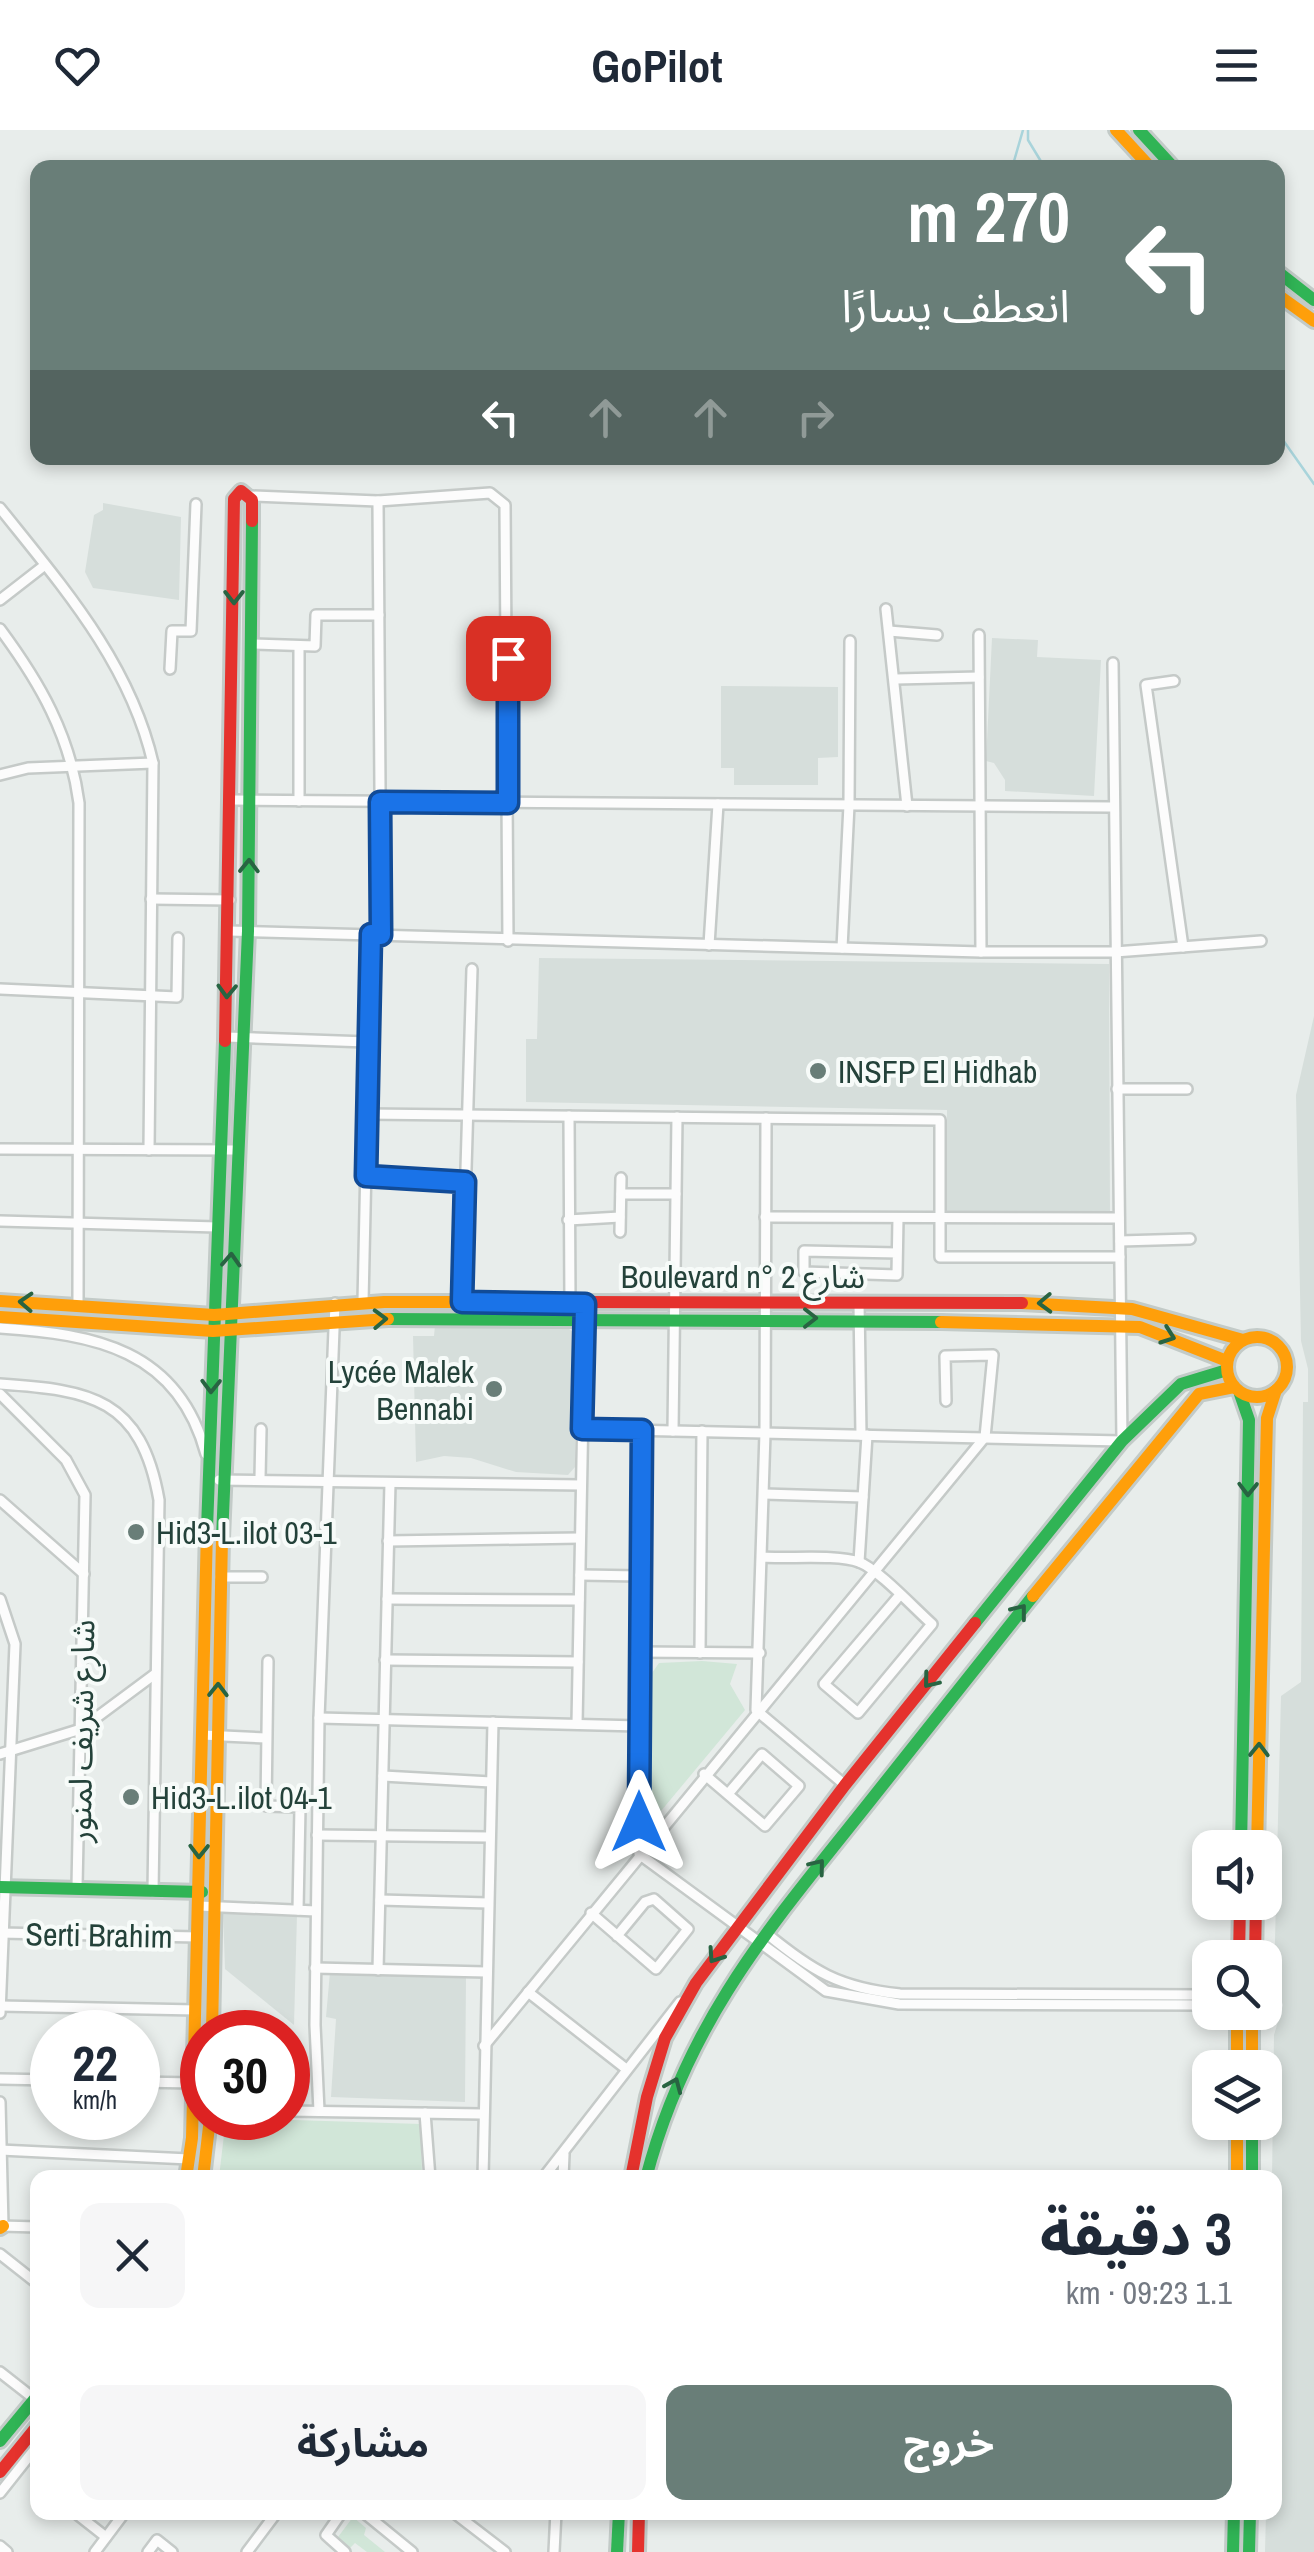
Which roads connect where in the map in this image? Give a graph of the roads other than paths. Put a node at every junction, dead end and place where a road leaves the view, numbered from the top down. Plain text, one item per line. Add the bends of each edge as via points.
1 (1116, 130) edge
2 (1139, 130) edge
3 (1143, 160) edge
4 (1167, 160) edge
5 (1285, 277) edge
6 (1285, 299) edge
7 (1314, 300) edge
8 (1314, 321) edge
9 (251, 496) junction
10 (378, 501) junction
11 (196, 504) dead end
12 (0, 508) edge
13 (45, 565) junction
14 (0, 600) edge
15 (886, 609) dead end
16 (379, 615) junction
17 (0, 629) edge
18 (889, 631) junction
19 (937, 635) dead end
20 (979, 635) dead end
21 (850, 641) dead end
22 (251, 644) junction
23 (299, 646) junction
24 (251, 663) junction
25 (1113, 663) dead end
26 (234, 664) junction
27 (170, 669) dead end
28 (979, 677) junction
29 (896, 679) junction
30 (1174, 681) dead end
31 (153, 763) junction
32 (74, 766) junction
33 (0, 775) edge
34 (232, 800) junction
35 (251, 800) junction
36 (299, 801) junction
37 (380, 802) junction
38 (508, 803) junction
39 (718, 804) junction
40 (850, 805) junction
41 (907, 806) junction
42 (980, 806) junction
43 (1111, 808) junction
44 (151, 898) junction
45 (230, 900) junction
46 (230, 931) junction
47 (248, 931) junction
48 (376, 935) junction
49 (178, 938) dead end
50 (508, 941) junction
51 (1262, 941) dead end
52 (709, 945) junction
53 (1182, 947) junction
54 (842, 948) junction
55 (981, 952) junction
56 (1115, 952) junction
57 (472, 969) dead end
58 (0, 989) edge
59 (77, 993) junction
60 (150, 996) junction
61 (226, 1038) junction
62 (242, 1038) junction
63 (368, 1042) junction
64 (1117, 1089) junction
65 (1187, 1089) dead end
66 (365, 1114) junction
67 (468, 1115) junction
68 (568, 1116) junction
69 (676, 1117) junction
70 (766, 1118) junction
71 (0, 1149) edge
72 (148, 1150) junction
73 (221, 1150) junction
74 (237, 1150) junction
75 (80, 1152) junction
76 (366, 1176) junction
77 (621, 1178) dead end
78 (465, 1182) junction
79 (621, 1194) junction
80 (676, 1194) junction
81 (620, 1217) junction
82 (766, 1217) junction
83 (898, 1218) junction
84 (940, 1218) junction
85 (1119, 1218) junction
86 (80, 1220) junction
87 (568, 1220) junction
88 (0, 1221) edge
89 (217, 1227) junction
90 (620, 1232) dead end
91 (1190, 1239) dead end
92 (1120, 1241) junction
93 (897, 1253) junction
94 (1120, 1258) junction
95 (0, 1301) edge
96 (363, 1302) junction
97 (462, 1302) junction
98 (860, 1303) junction
99 (335, 1304) junction
100 (585, 1304) junction
101 (78, 1305) junction
102 (570, 1305) junction
103 (1121, 1307) junction
104 (767, 1310) junction
105 (674, 1311) junction
106 (221, 1315) junction
107 (0, 1316) edge
108 (860, 1318) junction
109 (584, 1320) junction
110 (332, 1322) junction
111 (1121, 1324) junction
112 (0, 1328) edge
113 (193, 1330) junction
114 (228, 1330) junction
115 (213, 1331) junction
116 (1243, 1340) junction
117 (212, 1348) junction
118 (1227, 1366) junction
119 (0, 1384) edge
120 (1237, 1390) junction
121 (1276, 1390) junction
122 (0, 1394) edge
123 (946, 1401) dead end
124 (261, 1429) dead end
125 (582, 1429) junction
126 (642, 1430) junction
127 (673, 1431) junction
128 (702, 1432) junction
129 (766, 1433) junction
130 (864, 1435) junction
131 (986, 1438) junction
132 (1122, 1441) junction
133 (214, 1475) junction
134 (260, 1478) junction
135 (326, 1480) junction
136 (390, 1483) junction
137 (581, 1485) junction
138 (764, 1494) junction
139 (864, 1498) junction
140 (0, 1500) edge
141 (580, 1538) junction
142 (388, 1542) junction
143 (762, 1557) junction
144 (859, 1562) junction
145 (872, 1573) junction
146 (84, 1574) junction
147 (580, 1575) junction
148 (640, 1576) junction
149 (220, 1577) junction
150 (262, 1577) dead end
151 (899, 1596) junction
152 (387, 1598) junction
153 (0, 1599) edge
154 (579, 1600) junction
155 (640, 1652) junction
156 (700, 1653) junction
157 (760, 1653) junction
158 (385, 1660) junction
159 (268, 1661) dead end
160 (578, 1662) junction
161 (155, 1674) junction
162 (756, 1710) junction
163 (319, 1718) junction
164 (384, 1720) junction
165 (493, 1722) junction
166 (577, 1724) junction
167 (640, 1726) junction
168 (81, 1728) junction
169 (202, 1735) junction
170 (218, 1737) junction
171 (266, 1738) junction
172 (4, 1754) edge
173 (704, 1774) junction
174 (383, 1776) junction
175 (491, 1782) junction
176 (846, 1785) junction
177 (728, 1794) junction
178 (1241, 1830) edge
179 (1257, 1830) edge
180 (317, 1835) junction
181 (381, 1835) junction
182 (489, 1837) junction
183 (639, 1854) junction
184 (2, 1887) edge
185 (77, 1888) junction
186 (153, 1892) junction
187 (214, 1892) junction
188 (198, 1899) junction
189 (380, 1900) junction
190 (488, 1903) junction
191 (214, 1908) junction
192 (298, 1910) junction
193 (316, 1911) junction
194 (591, 1913) junction
195 (734, 1928) junction
196 (1, 1933) edge
197 (617, 1936) junction
198 (198, 1937) junction
199 (762, 1938) junction
200 (315, 1968) junction
201 (378, 1970) junction
202 (486, 1972) junction
203 (696, 1983) junction
204 (528, 1992) junction
205 (1192, 1995) edge
206 (1192, 2005) edge
207 (0, 2010) edge
208 (180, 2010) edge
209 (196, 2010) edge
210 (212, 2010) edge
211 (484, 2046) junction
212 (625, 2068) junction
213 (0, 2079) edge
214 (30, 2080) edge
215 (0, 2102) edge
216 (310, 2112) edge
217 (319, 2112) junction
218 (425, 2113) junction
219 (482, 2114) junction
220 (190, 2140) edge
221 (207, 2140) edge
222 (1237, 2140) edge
223 (1252, 2140) edge
224 (1, 2150) edge
225 (564, 2151) junction
226 (189, 2159) junction
227 (187, 2170) edge
228 (204, 2170) edge
229 (429, 2170) edge
230 (483, 2170) edge
231 (549, 2170) edge
232 (563, 2170) edge
233 (633, 2170) edge
234 (648, 2170) edge
235 (1237, 2170) edge
236 (1252, 2170) edge
237 (1, 2226) edge
238 (30, 2227) edge
239 (0, 2254) edge
240 (30, 2278) edge
241 (0, 2372) edge
242 (30, 2394) edge
243 (30, 2406) edge
244 (30, 2435) edge
245 (0, 2441) edge
246 (30, 2455) edge
247 (0, 2472) edge
248 (0, 2492) edge
249 (84, 2520) edge
250 (119, 2520) edge
251 (271, 2520) edge
252 (336, 2520) edge
253 (373, 2520) edge
254 (463, 2520) edge
255 (556, 2520) edge
256 (619, 2520) edge
257 (639, 2520) edge
258 (1234, 2520) edge
259 (1250, 2520) edge
260 (106, 2538) junction
261 (0, 2546) edge
262 (7, 2552) edge
263 (95, 2552) edge
264 (148, 2552) edge
265 (172, 2552) edge
266 (247, 2552) edge
267 (345, 2552) edge
268 (412, 2552) edge
269 (505, 2552) edge
270 (554, 2552) edge
271 (618, 2552) edge
272 (638, 2552) edge
273 (1233, 2552) edge
274 (1249, 2552) edge

1 - 3 main road
2 - 4 main road
5 - 7 main road
6 - 8 main road
9 - 10 street
9 - 22 main road
9 -> 26 main road via 241,491 234,499
10 - 16 street
10 - 38 street via 490,493 505,505
11 - 27 street via 192,631 172,630
12 - 13 street
13 - 14 street
13 - 31 street via 123,677 143,719
15 - 18 street
16 - 23 street via 316,615 315,646
16 - 37 street
17 - 32 street via 48,701
18 - 19 street
18 - 29 street
20 - 28 street
21 - 40 street
22 - 23 street
22 - 24 main road
23 - 36 street
24 - 26 main road
24 - 35 main road
25 - 43 street
26 - 34 main road
28 - 29 street
28 - 42 street
29 - 41 street
30 - 53 street via 1146,685
31 - 32 street
31 - 44 street
32 - 33 street
32 - 59 street
34 - 35 street
34 - 45 main road
35 - 36 street
47 -> 35 main road
36 - 37 street
37 - 38 street
37 - 48 street
38 - 39 street
38 - 50 street
39 - 40 street
39 - 52 street
40 - 41 street
40 - 54 street
41 - 42 street
42 - 43 street
42 - 55 street
43 - 56 street
44 - 45 street
44 - 60 street
45 - 46 main road
46 - 47 street
46 -> 61 main road
47 - 48 street
47 - 62 main road
48 - 50 street
48 - 63 street
49 - 60 street via 177,998
50 - 52 street
51 - 53 street
52 - 54 street
53 - 56 street
54 - 55 street
55 - 56 street
56 - 64 street
57 - 67 street
58 - 59 street
59 - 60 street
59 - 75 street
60 - 72 street
61 - 62 street
61 - 73 main road
62 - 63 street
62 - 74 main road
63 - 66 street
64 - 65 street
64 - 85 street
66 - 67 street
66 - 76 street
67 - 68 street
67 - 78 street
68 - 69 street
68 - 87 street
69 - 70 street
69 - 80 street
70 - 82 street
70 - 84 street via 940,1120
71 - 75 street
72 - 73 street
72 - 75 street
73 - 74 street
73 - 89 main road
106 -> 74 main road
75 - 86 street
76 - 78 street
76 - 96 street
77 - 79 street
78 - 97 street
79 - 80 street
79 - 81 street
80 - 105 street
81 - 87 street
81 - 90 street
82 - 83 street
82 - 104 street
83 - 84 street
83 - 93 street
84 - 85 street
84 - 94 street via 940,1257
85 - 92 street
86 - 88 street
86 - 89 street
86 - 101 street
87 - 102 street
89 - 106 main road
91 - 92 street
92 - 94 street
93 - 93 street via 897,1275 804,1272 804,1251
94 - 103 street
101 -> 95 main road, Boulevard n° شارع 2
96 - 97 main road, Boulevard n° شارع 2
96 - 99 main road, Boulevard n° شارع 2
97 - 102 main road, Boulevard n° شارع 2
103 -> 98 main road, Boulevard n° شارع 2
98 - 104 main road, Boulevard n° شارع 2
98 - 108 street
99 - 106 main road, Boulevard n° شارع 2
99 - 110 street
100 - 102 main road, Boulevard n° شارع 2
100 - 105 main road, Boulevard n° شارع 2
100 - 109 street
101 - 106 main road, Boulevard n° شارع 2
103 - 111 street
103 - 116 main road, Boulevard n° شارع 2
104 - 105 main road, Boulevard n° شارع 2
104 -> 108 main road, Boulevard n° شارع 2
104 - 129 street
105 - 109 main road, Boulevard n° شارع 2
105 - 127 street
106 - 114 main road
106 - 115 main road
107 - 113 main road, Boulevard n° شارع 2
108 - 111 main road, Boulevard n° شارع 2
108 - 130 street
110 -> 109 main road, Boulevard n° شارع 2
109 - 125 street
110 - 114 main road, Boulevard n° شارع 2
110 - 135 street
111 -> 118 main road, Boulevard n° شارع 2 via 1167,1335
111 - 132 street
112 - 133 street via 69,1332 132,1355 185,1405
113 - 115 main road, Boulevard n° شارع 2
113 - 117 main road
114 - 115 main road, Boulevard n° شارع 2
114 - 133 main road
115 - 117 main road
116 - 118 main road
116 - 121 main road via 1263,1338 1280,1348 1287,1367
117 -> 133 main road
118 - 120 main road
118 - 132 main road via 1181,1384
119 - 161 street via 78,1390 116,1412 146,1448 159,1500
120 - 121 main road via 1260,1397
120 -> 178 main road via 1249,1420
199 -> 120 main road via 1199,1394
179 -> 121 main road via 1267,1418
122 - 146 street, شارع شريف لمنور via 79,1477 87,1519
123 - 131 street via 945,1356 993,1355
124 - 134 street
125 - 126 street
125 - 137 street
126 - 127 street
126 - 148 street
127 - 128 street
128 - 129 street
128 - 156 street
129 - 130 street
129 - 138 street
130 - 131 street
130 - 139 street
131 - 132 street
131 - 145 street
132 -> 176 main road
133 - 134 street
133 - 149 main road
133 - 169 main road
134 - 135 street
135 - 136 street
135 - 163 street
136 - 137 street
136 - 142 street
137 - 141 street
138 - 139 street
138 - 143 street
139 - 144 street
140 - 146 street, شارع شريف لمنور
141 - 142 street
141 - 147 street
142 - 152 street
143 - 144 street
143 - 157 street
144 - 145 street
145 - 151 street
145 - 162 street
146 - 168 street, شارع شريف لمنور
147 - 148 street
147 - 154 street
148 - 155 street
149 - 150 street
170 -> 149 main road
151 - 151 street via 932,1624 858,1713 824,1684
152 - 154 street
152 - 158 street
153 - 172 street via 15,1644
154 - 160 street
155 - 156 street
155 - 167 street
156 - 157 street
157 - 162 street
158 - 160 street
158 - 164 street
159 - 171 street
160 - 166 street
161 - 168 street
161 - 186 street
162 - 173 street
162 - 176 street
163 - 164 street
163 - 180 street
164 - 165 street
164 - 174 street
165 - 166 street
165 - 175 street
166 - 167 street
167 - 183 street
168 - 172 street
168 - 185 street, شارع شريف لمنور
169 - 170 street
169 -> 188 main road
170 - 171 street
170 - 187 main road
171 - 192 street via 266,1806 300,1807
172 - 184 street
173 - 177 street
173 - 183 street
174 - 175 street
174 - 181 street
175 - 182 street
176 - 195 main road
177 - 177 street via 765,1826 799,1786 762,1754
180 - 181 street
180 - 193 street
181 - 182 street
181 - 189 street
182 - 190 street
183 - 194 street
183 - 195 street
184 - 185 main road
184 - 196 street
185 - 186 main road
186 - 188 main road
187 - 188 main road
187 - 191 main road
188 - 191 street
188 - 198 main road
189 - 190 street
189 - 201 street
190 - 202 street
191 - 192 street
191 - 210 main road
192 - 193 street
193 - 200 street
194 - 197 street
194 - 204 street
195 - 199 street
195 -> 203 main road
196 - 198 street, Serti Brahim
196 - 207 street
197 - 197 street via 656,1969 688,1928 654,1899
198 - 209 main road
199 - 205 street via 860,1990
199 - 206 street via 826,1991 856,2000
234 -> 199 main road via 686,2059
200 - 201 street
200 - 217 street
201 - 202 street
202 - 211 street
203 - 212 street
203 - 233 main road via 665,2038
204 - 211 street
204 - 212 street
207 - 208 street
211 - 219 street
212 - 225 street
213 - 214 street
215 - 224 street
216 - 217 street
217 - 218 street
218 - 219 street
218 - 229 street
219 - 230 street
220 - 226 main road
221 - 228 main road
222 - 235 main road
223 - 236 main road
224 - 226 street
224 - 237 street
225 - 231 street
225 - 232 street
226 - 227 main road
237 - 238 street
239 - 240 street
241 - 242 street
243 - 245 main road
244 - 247 main road
246 - 248 street
249 - 260 street
250 - 260 street
251 - 266 street
252 - 267 street via 326,2535
253 - 268 street
254 - 269 street
255 - 270 street
256 - 271 main road
257 - 272 main road
258 - 273 main road
259 - 274 main road
260 - 263 street
261 - 262 street
264 - 265 street via 157,2540

